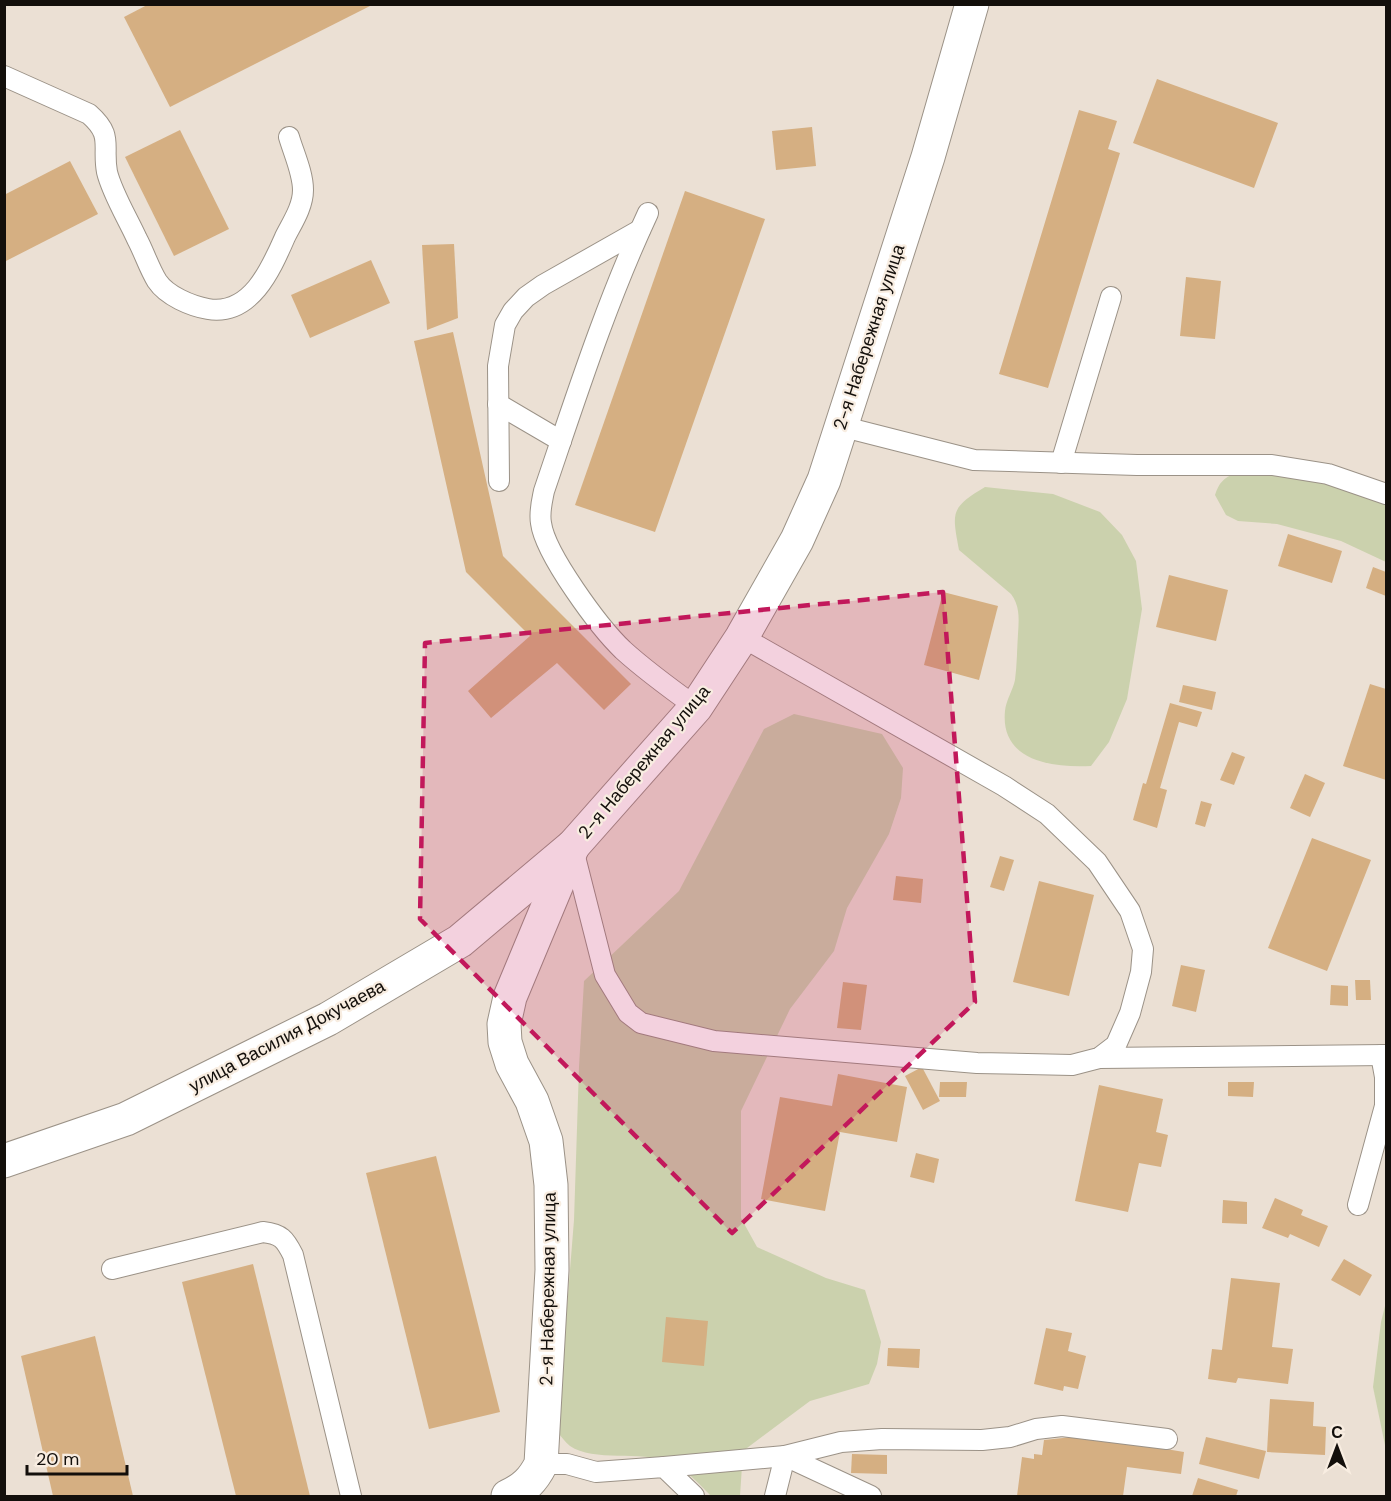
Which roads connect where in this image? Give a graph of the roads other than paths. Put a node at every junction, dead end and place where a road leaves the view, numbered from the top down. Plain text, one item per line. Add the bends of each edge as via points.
1 (972, 4) edge
2 (4, 76) edge
3 (289, 137) dead end
4 (1110, 297) dead end
5 (498, 404) junction
6 (840, 426) junction
7 (561, 441) junction
8 (1061, 463) junction
9 (499, 481) dead end
10 (1386, 494) edge
11 (742, 638) junction
12 (696, 707) junction
13 (573, 846) junction
14 (1384, 1055) edge
15 (1099, 1058) junction
16 (4, 1161) edge
17 (1358, 1205) dead end
18 (111, 1269) dead end
19 (1167, 1439) dead end
20 (784, 1456) junction
21 (541, 1464) junction
22 (664, 1467) junction
23 (351, 1497) edge
24 (508, 1497) edge
25 (694, 1497) edge
26 (775, 1497) edge
27 (871, 1497) edge

1 - 6 street, 2-я Набережная улица via 928,157
2 - 3 lane via 89,114 99,123 105,134 107,173 157,282 197,307 213,310 239,303 253,293 269,272 300,206 303,190
4 - 8 lane
5 - 7 lane
5 - 7 lane via 501,340 513,311 543,285 644,221
5 - 9 lane
6 - 8 lane via 974,460
6 - 11 street, 2-я Набережная улица via 810,513
7 - 12 lane via 540,506 543,535 561,570 621,648
8 - 10 lane via 1272,465 1328,474
11 - 12 street, 2-я Набережная улица
11 - 15 lane via 1047,814 1097,862 1130,911 1143,949 1130,1013 1116,1045
12 - 13 street, 2-я Набережная улица
13 - 15 lane via 605,975 628,1013 641,1023 714,1041 944,1060 1063,1066
13 - 16 street, улица Василия Докучаева via 460,941 328,1019 126,1119
13 - 21 street, 2-я Набережная улица via 510,997 504,1024 512,1064 532,1101 546,1141 551,1185 552,1270
14 - 15 lane
14 - 17 lane via 1385,1106
18 - 23 lane via 263,1232 277,1234 287,1243
19 - 20 lane via 1062,1426 982,1440 841,1442
20 - 22 lane
20 - 26 lane
20 - 27 lane
21 - 22 lane via 567,1464 596,1472
21 - 24 street via 533,1480
22 - 25 lane

